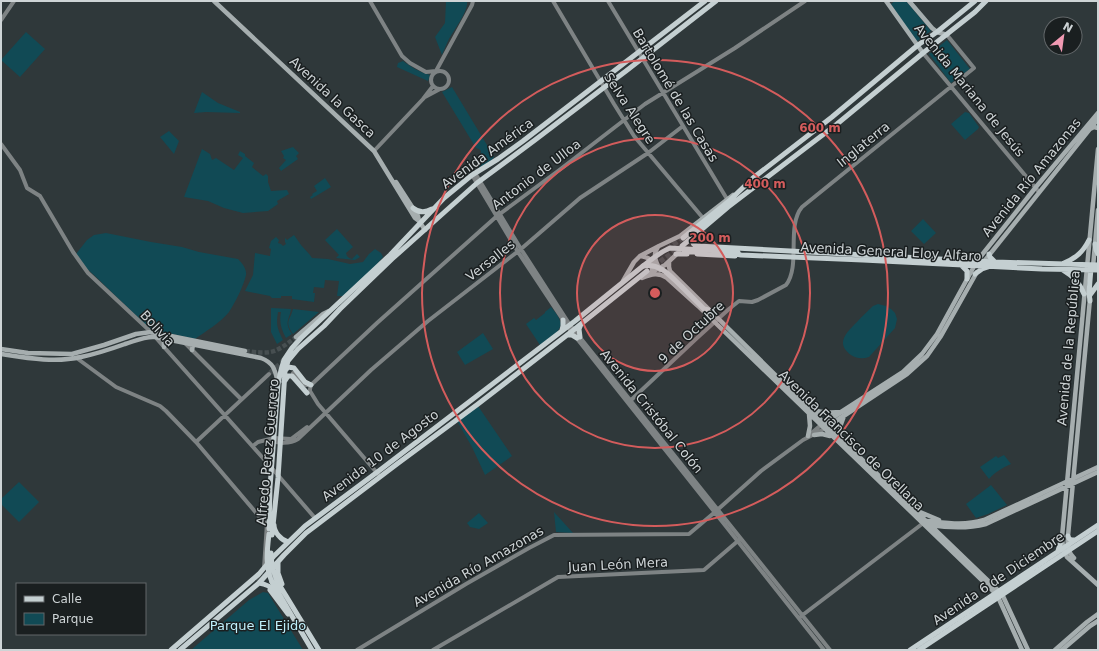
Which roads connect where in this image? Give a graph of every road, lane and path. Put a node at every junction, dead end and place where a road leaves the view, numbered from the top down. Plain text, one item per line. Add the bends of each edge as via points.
1 (14, 1) edge
2 (214, 1) edge
3 (218, 1) edge
4 (370, 1) edge
5 (472, 1) edge
6 (553, 1) edge
7 (608, 1) edge
8 (705, 1) edge
9 (716, 1) edge
10 (805, 1) edge
11 (886, 1) edge
12 (910, 1) edge
13 (975, 1) edge
14 (986, 1) edge
15 (236, 19) junction
16 (1, 20) edge
17 (937, 32) junction
18 (947, 35) junction
19 (918, 46) junction
20 (638, 52) junction
21 (923, 52) junction
22 (642, 58) junction
23 (441, 61) junction
24 (436, 71) junction
25 (445, 72) junction
26 (601, 81) junction
27 (433, 86) junction
28 (951, 86) junction
29 (604, 87) junction
30 (441, 89) junction
31 (663, 92) junction
32 (423, 98) junction
33 (1098, 113) edge
34 (1098, 119) edge
35 (624, 120) junction
36 (683, 126) junction
37 (1098, 128) edge
38 (1090, 129) junction
39 (1, 144) edge
40 (1098, 149) edge
41 (375, 150) junction
42 (648, 153) junction
43 (474, 174) junction
44 (478, 182) junction
45 (1036, 187) junction
46 (740, 189) junction
47 (1039, 192) junction
48 (727, 199) junction
49 (733, 204) junction
50 (413, 208) junction
51 (432, 209) junction
52 (1098, 210) edge
53 (498, 215) junction
54 (703, 218) junction
55 (420, 222) junction
56 (425, 230) junction
57 (683, 238) tunnel mouth
58 (692, 239) junction
59 (1090, 240) junction
60 (1095, 244) junction
61 (659, 246) junction
62 (682, 246) tunnel mouth
63 (519, 250) junction
64 (751, 250) junction
65 (684, 252) tunnel mouth
66 (740, 253) junction
67 (676, 254) junction
68 (793, 254) junction
69 (989, 254) junction
70 (1098, 254) edge
71 (640, 256) junction
72 (995, 262) junction
73 (657, 263) junction
74 (979, 263) junction
75 (667, 264) junction
76 (960, 265) junction
77 (989, 266) junction
78 (1062, 267) junction
79 (659, 268) junction
80 (1092, 268) edge
81 (640, 270) junction
82 (649, 272) junction
83 (975, 274) junction
84 (675, 276) junction
85 (642, 278) junction
86 (668, 278) junction
87 (967, 279) junction
88 (621, 283) junction
89 (1098, 284) edge
90 (614, 290) junction
91 (1084, 294) junction
92 (1090, 295) junction
93 (615, 297) junction
94 (1090, 301) junction
95 (340, 309) junction
96 (709, 310) junction
97 (331, 311) junction
98 (563, 320) junction
99 (716, 321) junction
100 (580, 324) junction
101 (569, 326) junction
102 (573, 330) junction
103 (561, 331) junction
104 (151, 332) junction
105 (567, 335) junction
106 (155, 336) junction
107 (296, 337) tunnel mouth
108 (578, 338) junction
109 (167, 339) junction
110 (301, 343) tunnel mouth
111 (194, 345) junction
112 (164, 347) junction
113 (1, 349) edge
114 (82, 351) junction
115 (245, 351) tunnel mouth
116 (1, 354) edge
117 (77, 358) junction
118 (285, 371) junction
119 (292, 373) dead end
120 (268, 374) tunnel mouth
121 (301, 382) junction
122 (281, 383) junction
123 (312, 385) junction
124 (307, 393) junction
125 (241, 399) junction
126 (630, 402) junction
127 (318, 404) junction
128 (325, 412) junction
129 (810, 412) junction
130 (843, 413) junction
131 (224, 415) junction
132 (824, 426) junction
133 (814, 435) junction
134 (808, 436) junction
135 (833, 438) junction
136 (841, 438) junction
137 (275, 440) junction
138 (803, 440) junction
139 (196, 442) junction
140 (253, 446) junction
141 (272, 468) junction
142 (1098, 468) edge
143 (1098, 472) edge
144 (278, 475) junction
145 (378, 475) junction
146 (1073, 482) junction
147 (1067, 484) junction
148 (897, 499) junction
149 (906, 501) junction
150 (913, 508) junction
151 (717, 511) junction
152 (272, 512) junction
153 (315, 518) junction
154 (925, 522) junction
155 (931, 525) junction
156 (948, 525) junction
157 (1098, 525) edge
158 (268, 526) junction
159 (1098, 531) edge
160 (270, 534) junction
161 (1068, 536) junction
162 (1062, 537) junction
163 (944, 538) junction
164 (740, 540) junction
165 (1075, 540) junction
166 (288, 542) junction
167 (1067, 550) junction
168 (1057, 552) junction
169 (278, 562) junction
170 (264, 568) junction
171 (275, 582) junction
172 (1098, 582) edge
173 (257, 584) junction
174 (1098, 585) edge
175 (999, 594) junction
176 (224, 605) junction
177 (227, 611) junction
178 (1098, 614) edge
179 (801, 617) junction
180 (1098, 621) edge
181 (306, 630) junction
182 (304, 637) junction
183 (171, 650) edge
184 (180, 650) edge
185 (312, 650) edge
186 (319, 650) edge
187 (357, 650) edge
188 (433, 650) edge
189 (824, 650) edge
190 (830, 650) edge
191 (910, 650) edge
192 (919, 650) edge
193 (1022, 650) edge
194 (1028, 650) edge
195 (1055, 650) edge
196 (1062, 650) edge

1 - 16 street
2 - 15 main road, Avenida la Gasca
3 - 15 main road, Avenida la Gasca
4 - 24 street via 402,56 426,72
5 - 23 street
6 - 26 street, Selva Alegre
7 - 20 street, Bartolomé de las Casas
8 - 20 main road, Avenida América
9 - 22 main road, Avenida América
10 - 31 street, Antonio de Ulloa
11 - 19 main road, Avenida Mariana de Jesús
12 - 17 main road, Avenida Mariana de Jesús
13 - 17 main road, Avenida 10 de Agosto
14 - 18 main road, Avenida 10 de Agosto
15 - 41 main road, Avenida la Gasca
17 - 18 main road, Avenida Mariana de Jesús
17 - 19 main road, Avenida 10 de Agosto
18 - 21 main road, Avenida 10 de Agosto
18 - 28 street, Inglaterra via 974,68
19 - 21 main road, Avenida Mariana de Jesús
19 - 46 main road, Avenida 10 de Agosto
20 - 22 street, Bartolomé de las Casas
20 - 26 main road, Avenida América
21 - 28 street, Avenida Mariana de Jesús
21 - 49 main road, Avenida 10 de Agosto via 837,124
22 - 29 main road, Avenida América
22 - 31 street, Bartolomé de las Casas
23 - 24 street
23 - 25 street
24 - 25 street
24 - 27 street via 431,79
25 - 30 street via 449,82
26 - 29 street, Selva Alegre
26 - 43 main road, Avenida América via 523,142
27 - 30 street
27 - 32 street
28 - 45 street, Avenida Mariana de Jesús
28 - 68 street, Inglaterra via 802,207 797,217
29 - 35 street, Selva Alegre
29 - 44 main road, Avenida América
30 - 32 street
31 - 35 street, Antonio de Ulloa
31 - 36 street, Bartolomé de las Casas
32 - 41 street
33 - 45 main road, Avenida Río Amazonas
34 - 38 main road, Avenida Río Amazonas
35 - 42 street, Selva Alegre
35 - 53 street, Antonio de Ulloa
36 - 42 street, Versalles
36 - 48 street, Bartolomé de las Casas
37 - 38 main road
38 - 47 main road, Avenida Río Amazonas
39 - 104 street, Bolivia via 20,170 27,188 40,196 88,273
40 - 59 main road, Avenida de la República
41 - 50 main road, Avenida la Gasca
41 - 55 main road, Avenida la Gasca via 415,218
42 - 54 street, Selva Alegre
42 - 63 street, Versalles via 578,200
43 - 44 street, Avenida Cristóbal Colón
43 - 51 main road, Avenida América
44 - 53 street, Avenida Cristóbal Colón
44 - 56 main road, Avenida América
45 - 47 street, Avenida Mariana de Jesús
45 - 74 main road, Avenida Río Amazonas
46 - 48 main road, Avenida 10 de Agosto
46 - 57 main road, Avenida 10 de Agosto
47 - 69 main road, Avenida Río Amazonas
48 - 54 main road, Avenida 10 de Agosto
49 - 58 main road, Avenida 10 de Agosto
49 - 62 main road, Avenida 10 de Agosto
50 - 51 main road via 418,212
50 - 55 main road, Avenida la Gasca
51 - 55 main road, Avenida América
52 - 60 main road, Avenida de la República
53 - 63 street, Avenida Cristóbal Colón
53 - 123 street, Antonio de Ulloa
54 - 61 main road, Avenida 10 de Agosto via 678,238
55 - 56 main road, Avenida la Gasca
55 - 97 main road, Avenida América via 390,255
56 - 95 main road, Avenida América
58 - 64 main road via 697,246
58 - 67 main road, Avenida 10 de Agosto
59 - 78 main road via 1078,256
59 - 80 main road, Avenida de la República
60 - 70 main road
60 - 80 main road, Avenida de la República
61 - 71 main road, Avenida 10 de Agosto
61 - 73 main road via 655,251
63 - 98 street, Avenida Cristóbal Colón
63 - 101 street, Avenida Cristóbal Colón
63 - 128 street, Versalles via 428,321
64 - 66 main road
64 - 68 main road, Avenida General Eloy Alfaro
65 - 66 main road, Avenida General Eloy Alfaro
66 - 67 main road via 734,256
66 - 68 main road, Avenida General Eloy Alfaro
66 - 81 main road, bridge via 670,248 663,250
67 - 75 main road, Avenida 10 de Agosto
68 - 74 main road, Avenida General Eloy Alfaro
68 - 76 main road, Avenida General Eloy Alfaro
68 - 99 street, 9 de Octubre via 792,273 786,285 754,301 739,301
69 - 72 main road
69 - 74 main road, Avenida Río Amazonas
71 - 82 main road via 652,261 653,265
71 - 88 main road, Avenida 10 de Agosto
72 - 74 main road, Avenida General Eloy Alfaro
72 - 78 main road, Avenida General Eloy Alfaro
73 - 75 main road
73 - 79 main road, Avenida Francisco de Orellana
74 - 76 main road, Avenida General Eloy Alfaro
74 - 77 main road, Avenida General Eloy Alfaro
74 - 83 main road, Avenida Río Amazonas
74 - 87 main road, Avenida Río Amazonas
75 - 79 main road, Avenida 10 de Agosto
75 - 84 main road, Avenida Francisco de Orellana
76 - 87 main road via 967,271
77 - 78 main road, Avenida General Eloy Alfaro
77 - 83 main road
78 - 80 main road, Avenida General Eloy Alfaro
78 - 91 main road via 1076,280
79 - 82 main road, Avenida 10 de Agosto
79 - 86 main road, Avenida Francisco de Orellana
80 - 91 main road, Avenida de la República
80 - 92 main road, Avenida de la República
80 - 94 main road
81 - 88 main road
81 - 90 main road, Avenida 10 de Agosto
81 - 96 main road, bridge via 649,265 664,270 704,309
82 - 85 main road, Avenida 10 de Agosto
82 - 93 main road, Avenida 10 de Agosto
83 - 130 main road, Avenida Río Amazonas via 927,356 908,374
84 - 86 main road via 669,275
84 - 96 main road, Avenida Francisco de Orellana
85 - 86 main road via 652,274
85 - 93 main road, Avenida 10 de Agosto
86 - 99 main road, Avenida Francisco de Orellana
87 - 130 main road, Avenida Río Amazonas via 922,354 903,372
88 - 90 main road, Avenida 10 de Agosto
89 - 92 main road
90 - 101 main road, Avenida 10 de Agosto
91 - 147 main road, Avenida de la República
92 - 94 main road, Avenida de la República
93 - 100 main road, Avenida 10 de Agosto
94 - 146 main road, Avenida de la República
95 - 110 main road
95 - 118 main road, Avenida América via 296,352
96 - 99 main road, Avenida Francisco de Orellana
97 - 107 main road via 323,314
97 - 122 main road, Avenida América via 298,341 288,354 282,366
98 - 101 street, Avenida Cristóbal Colón
98 - 103 main road
99 - 126 street, 9 de Octubre
99 - 129 main road, Avenida Francisco de Orellana
100 - 102 main road, Avenida 10 de Agosto
100 - 108 main road
101 - 102 street, Avenida Cristóbal Colón
101 - 103 main road, Avenida 10 de Agosto
102 - 105 main road, Avenida 10 de Agosto
102 - 108 street, Avenida Cristóbal Colón
103 - 145 main road, Avenida 10 de Agosto
104 - 106 street, Bolivia
104 - 111 main road
104 - 114 main road via 136,334
105 - 108 main road
105 - 145 main road, Avenida 10 de Agosto via 478,404
106 - 109 main road
106 - 112 street, Bolivia
106 - 117 main road
108 - 126 street, Avenida Cristóbal Colón
109 - 111 main road
109 - 112 main road via 164,341
111 - 115 main road
111 - 122 main road via 264,359 274,369
111 - 125 street
112 - 131 street, Bolivia
113 - 114 main road via 54,354
114 - 117 street
116 - 117 main road via 26,358
117 - 139 street via 116,387 166,410
118 - 122 main road, Alfredo Perez Guerrero
118 - 123 main road via 288,367 294,368 304,382
119 - 121 street
120 - 125 street
121 - 123 street via 306,386
121 - 124 street
122 - 124 main road via 287,376 291,376
122 - 137 main road, Alfredo Perez Guerrero
123 - 127 street via 310,391
124 - 127 street
125 - 131 street
126 - 151 street, Avenida Cristóbal Colón
127 - 128 street
128 - 137 street, Versalles via 294,441
128 - 145 street
129 - 130 main road
129 - 132 main road, Avenida Francisco de Orellana
129 - 134 main road
130 - 132 main road, Avenida Río Amazonas
130 - 136 main road
131 - 139 street
131 - 140 street, Bolivia
132 - 133 street, Avenida Río Amazonas
132 - 134 street, Avenida Río Amazonas
132 - 135 main road, Avenida Francisco de Orellana
132 - 136 main road, Avenida Francisco de Orellana
133 - 135 main road
133 - 138 street, Avenida Río Amazonas
134 - 138 street, Avenida Río Amazonas
135 - 148 main road, Avenida Francisco de Orellana
136 - 149 main road, Avenida Francisco de Orellana
137 - 140 street, Versalles via 258,442
137 - 141 main road, Alfredo Perez Guerrero
137 - 144 main road, Alfredo Perez Guerrero
138 - 151 street, Avenida Río Amazonas via 761,471
139 - 158 street
140 - 141 street, Bolivia
141 - 144 street, Bolivia
141 - 152 main road, Alfredo Perez Guerrero
142 - 146 main road
143 - 146 main road
144 - 152 main road, Alfredo Perez Guerrero
144 - 153 street, Bolivia
145 - 153 main road, Avenida 10 de Agosto
145 - 169 main road, Avenida 10 de Agosto via 306,534
146 - 147 main road
146 - 161 main road, Avenida de la República
147 - 156 main road via 984,520
147 - 162 main road, Avenida de la República
148 - 149 main road
148 - 154 main road, Avenida Francisco de Orellana
149 - 150 main road, Avenida Francisco de Orellana
150 - 154 main road, Avenida Francisco de Orellana
150 - 156 main road
151 - 164 street, Avenida Cristóbal Colón
151 - 187 street, Avenida Río Amazonas via 688,534 554,535 466,584
152 - 158 main road, Alfredo Perez Guerrero
152 - 160 main road, Alfredo Perez Guerrero
152 - 166 main road via 275,516 274,529
153 - 166 main road, Avenida 10 de Agosto
154 - 155 main road, Avenida Francisco de Orellana
154 - 156 main road
154 - 175 main road, Avenida Francisco de Orellana
154 - 179 street
155 - 156 main road
155 - 163 main road, Avenida Francisco de Orellana
156 - 163 main road
157 - 165 main road, Avenida 6 de Diciembre
158 - 160 main road, Alfredo Perez Guerrero
158 - 170 street
159 - 167 main road, Avenida 6 de Diciembre
160 - 171 main road, bridge via 270,561
161 - 165 main road via 1069,539
161 - 167 main road, Avenida de la República
162 - 167 main road, Avenida de la República
162 - 168 main road
163 - 175 main road, Avenida Francisco de Orellana
164 - 179 street, Avenida Cristóbal Colón
164 - 188 street, Juan León Mera via 704,570 558,576
165 - 167 main road, Avenida 6 de Diciembre
166 - 170 main road, Avenida 10 de Agosto
167 - 168 main road, Avenida 6 de Diciembre
167 - 172 main road via 1070,556
167 - 174 main road via 1067,557
167 - 175 main road, Avenida 6 de Diciembre
168 - 175 main road, Avenida 6 de Diciembre
169 - 173 main road, Avenida 10 de Agosto
169 - 181 main road via 280,579
170 - 176 main road, Avenida 10 de Agosto
171 - 181 main road
171 - 182 main road
173 - 176 main road via 231,603
173 - 177 main road, Avenida 10 de Agosto
173 - 182 main road via 266,584 275,591
175 - 191 main road, Avenida 6 de Diciembre
175 - 192 main road, Avenida 6 de Diciembre
175 - 193 main road, Avenida Francisco de Orellana
175 - 194 main road, Avenida Francisco de Orellana
176 - 177 main road
176 - 183 main road, Avenida 10 de Agosto
177 - 184 main road, Avenida 10 de Agosto
178 - 195 main road
179 - 189 street, Avenida Cristóbal Colón
179 - 190 street, Avenida Cristóbal Colón
180 - 196 main road
181 - 186 main road
182 - 185 main road

